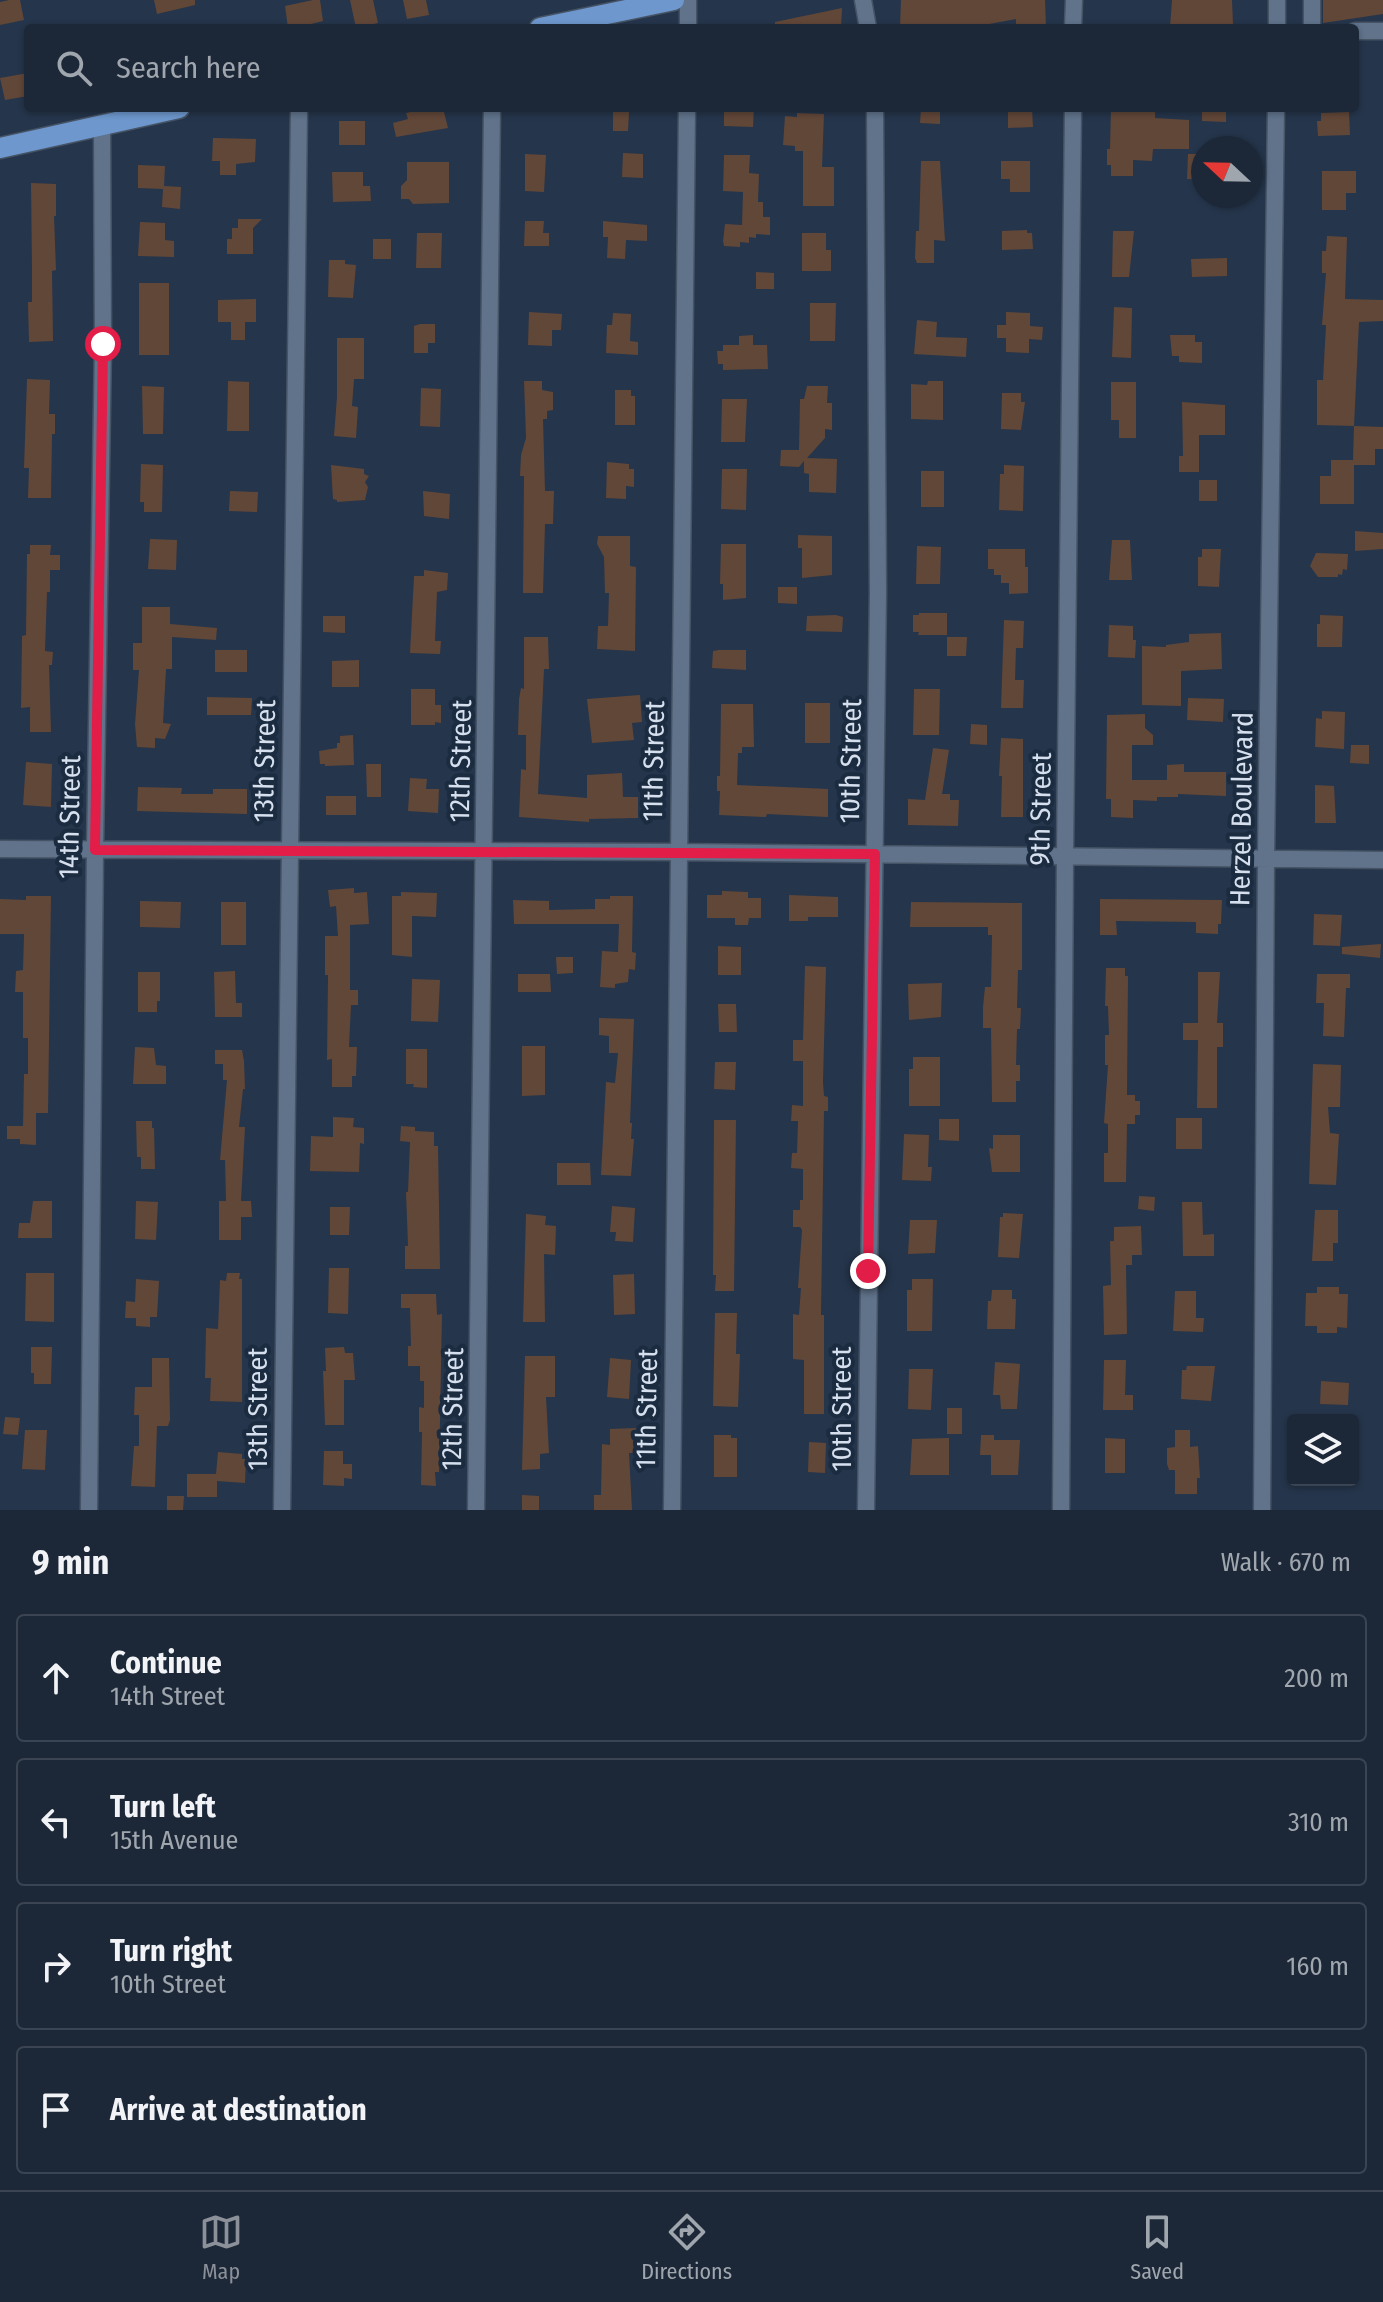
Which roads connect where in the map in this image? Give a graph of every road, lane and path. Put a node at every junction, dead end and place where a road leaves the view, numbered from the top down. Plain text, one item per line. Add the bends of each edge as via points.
1 (674, 0) edge
2 (688, 0) edge
3 (863, 0) edge
4 (1074, 0) edge
5 (1277, 0) edge
6 (1312, 0) edge
7 (559, 24) edge
8 (688, 24) edge
9 (867, 24) edge
10 (1073, 24) edge
11 (1277, 24) edge
12 (1312, 24) edge
13 (1359, 31) edge
14 (1383, 31) edge
15 (161, 112) edge
16 (299, 112) edge
17 (492, 112) edge
18 (687, 112) edge
19 (875, 112) edge
20 (1073, 112) edge
21 (1276, 112) edge
22 (102, 125) junction
23 (0, 148) edge
24 (0, 849) edge
25 (95, 850) junction
26 (288, 850) junction
27 (485, 852) junction
28 (677, 852) junction
29 (875, 854) junction
30 (1065, 856) junction
31 (1266, 858) junction
32 (1383, 860) edge
33 (89, 1510) edge
34 (282, 1510) edge
35 (476, 1510) edge
36 (672, 1510) edge
37 (866, 1510) edge
38 (1061, 1510) edge
39 (1262, 1510) edge

1 - 7 main road
2 - 8 street
3 - 9 street
4 - 10 street
5 - 11 street
6 - 12 street
13 - 14 street
15 - 22 main road
16 - 26 street, 13th Street
17 - 27 street, 12th Street
18 - 28 street, 11th Street
19 - 29 street, 10th Street
20 - 30 street, 9th Street
21 - 31 street, Herzel Boulevard
22 - 23 main road
22 - 25 street, 14th Street
24 - 25 street
25 - 26 street
25 - 33 street, 14th Street
26 - 27 street
26 - 34 street, 13th Street
27 - 28 street
27 - 35 street, 12th Street
28 - 29 street
28 - 36 street, 11th Street
29 - 30 street
29 - 37 street, 10th Street
30 - 31 street
30 - 38 street, 9th Street
31 - 32 street
31 - 39 street, Herzel Boulevard

